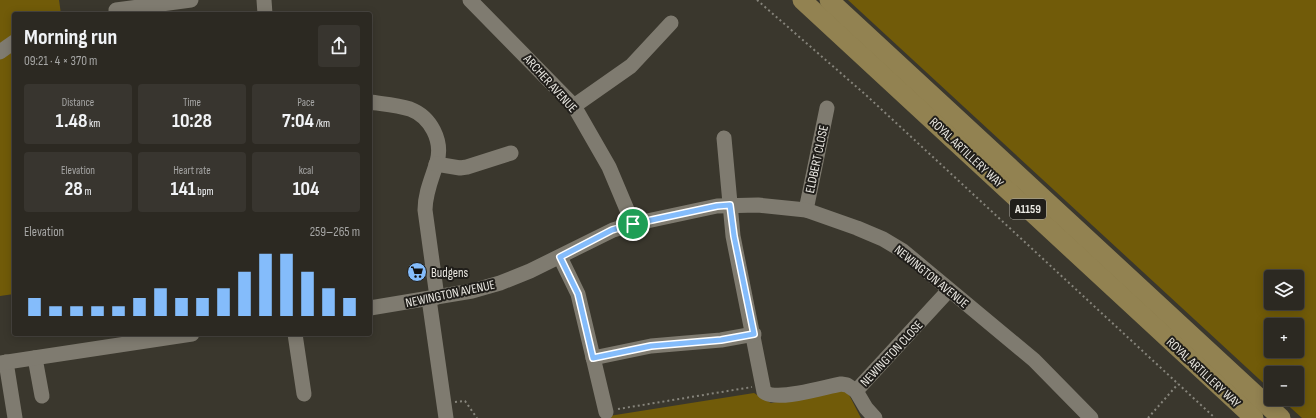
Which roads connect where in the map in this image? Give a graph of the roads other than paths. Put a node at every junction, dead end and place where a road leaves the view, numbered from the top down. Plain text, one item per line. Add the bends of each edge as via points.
1 (191, 0) edge
2 (264, 0) edge
3 (470, 0) edge
4 (802, 0) edge
5 (829, 0) edge
6 (115, 10) edge
7 (265, 12) edge
8 (671, 23) dead end
9 (12, 43) edge
10 (0, 52) edge
11 (372, 102) edge
12 (574, 106) junction
13 (827, 108) dead end
14 (724, 138) dead end
15 (511, 153) dead end
16 (436, 164) junction
17 (730, 205) junction
18 (806, 210) junction
19 (633, 224) junction
20 (560, 257) junction
21 (949, 290) junction
22 (433, 298) junction
23 (372, 308) edge
24 (754, 334) junction
25 (179, 336) edge
26 (294, 336) edge
27 (35, 358) junction
28 (593, 358) junction
29 (3, 363) edge
30 (856, 391) junction
31 (304, 394) dead end
32 (42, 396) dead end
33 (445, 411) edge
34 (606, 412) road end
35 (15, 418) edge
36 (876, 418) edge
37 (1091, 418) edge
38 (1254, 418) edge
39 (1281, 418) edge

1 - 6 street
2 - 7 street
3 - 12 street, ARCHER AVENUE
4 - 38 main road, ROYAL ARTILLERY WAY / A1159
5 - 39 main road, ROYAL ARTILLERY WAY / A1159
8 - 12 street via 628,69
9 - 10 street
11 - 16 street via 400,106 424,118 438,141
12 - 19 street, ARCHER AVENUE via 608,167
13 - 18 street, ELDBERT CLOSE
14 - 17 street
15 - 16 street via 468,167
16 - 22 street via 425,200
17 - 18 street, NEWINGTON AVENUE
17 - 19 street, NEWINGTON AVENUE
17 - 24 street
18 - 21 street, NEWINGTON AVENUE via 883,239 903,251
19 - 20 street, NEWINGTON AVENUE via 612,230
20 - 22 street, NEWINGTON AVENUE via 500,282 472,291
20 - 28 street via 578,294
21 - 30 street, NEWINGTON CLOSE
21 - 37 street, NEWINGTON AVENUE via 1034,360
22 - 23 street, NEWINGTON AVENUE
22 - 33 street
24 - 28 street via 721,340 651,346
24 - 30 street via 764,392 772,396 841,384
25 - 27 street
26 - 31 street
27 - 29 street
27 - 32 street
28 - 34 street
29 - 35 street
30 - 36 street, NEWINGTON CLOSE via 866,408

